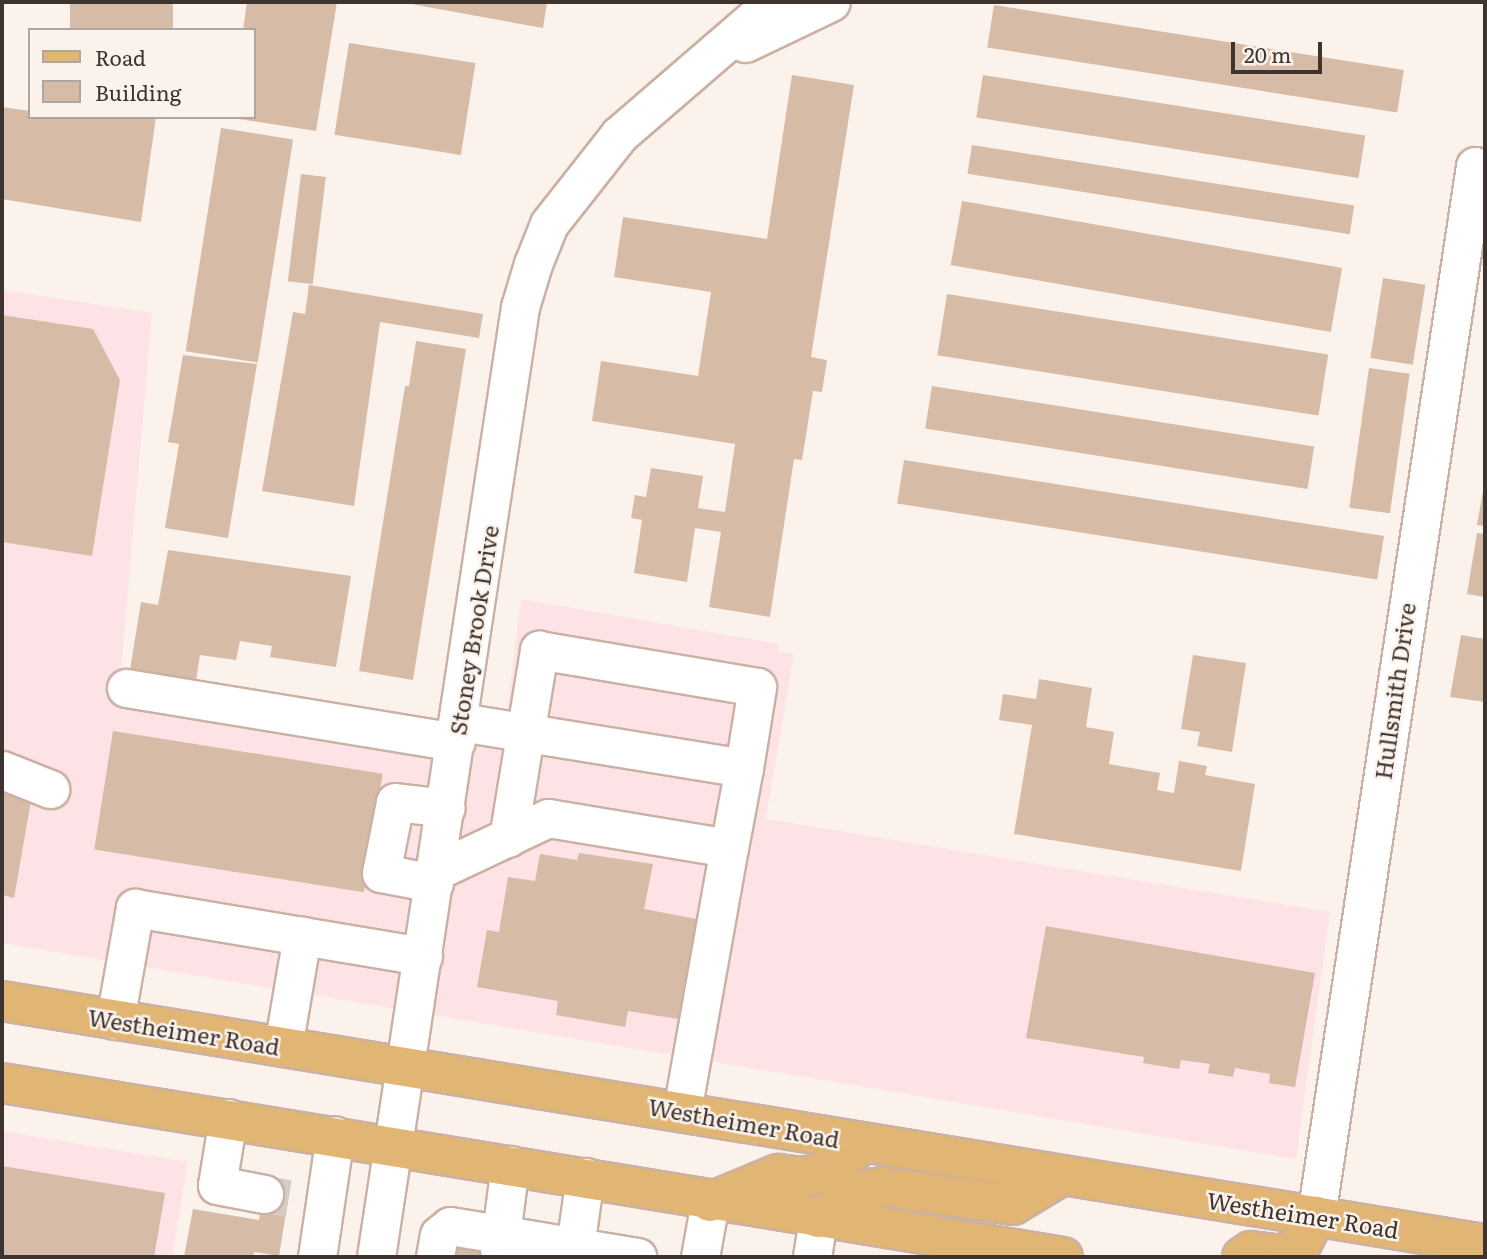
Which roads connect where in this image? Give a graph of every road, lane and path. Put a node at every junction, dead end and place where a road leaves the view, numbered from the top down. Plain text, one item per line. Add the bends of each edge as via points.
1 (773, 2) edge
2 (831, 2) edge
3 (700, 64) junction
4 (1475, 166) dead end
5 (126, 688) dead end
6 (525, 731) junction
7 (458, 732) junction
8 (744, 768) junction
9 (2, 770) edge
10 (50, 789) dead end
11 (446, 808) junction
12 (508, 838) junction
13 (729, 848) junction
14 (435, 877) junction
15 (302, 936) junction
16 (423, 956) junction
17 (2, 1001) edge
18 (115, 1020) junction
19 (283, 1047) junction
20 (405, 1067) junction
21 (2, 1083) edge
22 (682, 1111) junction
23 (228, 1118) junction
24 (335, 1135) junction
25 (863, 1143) junction
26 (393, 1144) junction
27 (510, 1164) junction
28 (1061, 1176) junction
29 (585, 1177) junction
30 (710, 1202) junction
31 (324, 1204) junction
32 (1316, 1216) junction
33 (818, 1218) junction
34 (500, 1241) junction
35 (1485, 1244) edge
36 (585, 1251) edge
37 (317, 1257) edge
38 (376, 1257) edge
39 (435, 1257) edge
40 (700, 1257) edge
41 (812, 1257) edge
42 (1063, 1257) edge
43 (1242, 1257) edge

1 - 3 street, Stoney Brook Drive
2 - 3 street, Stoney Brook Drive
3 - 7 street, Stoney Brook Drive via 619,135 549,224 533,264 520,307
4 - 32 street, Hullsmith Drive
5 - 7 street
6 - 7 street
6 - 8 street
6 - 8 street via 539,650 552,652 757,687
6 - 12 street
7 - 11 street, Stoney Brook Drive
8 - 13 street
9 - 10 street
11 - 14 street, Stoney Brook Drive
11 - 14 street via 395,802 382,873
12 - 13 street via 548,818
12 - 14 street
13 - 22 street
14 - 16 street, Stoney Brook Drive
15 - 16 street
15 - 18 street via 135,908
15 - 19 street
16 - 20 street, Stoney Brook Drive
17 - 18 main road, Westheimer Road
18 - 19 main road, Westheimer Road
19 - 20 main road, Westheimer Road
20 - 22 main road, Westheimer Road
20 - 26 street, Stoney Brook Drive
21 - 23 main road
22 - 25 main road, Westheimer Road
23 - 24 main road
23 - 31 street via 217,1185
24 - 26 main road
24 - 31 street
25 - 28 main road, Westheimer Road
25 - 30 main road via 829,1172 802,1177 778,1174
26 - 27 main road
26 - 38 street, Stoney Brook Drive
27 - 29 main road
27 - 34 street
28 - 32 main road, Westheimer Road
28 - 33 main road via 1013,1205 884,1187 869,1189
29 - 30 main road
29 - 36 street
30 - 33 main road
30 - 40 street
31 - 37 street
32 - 35 main road, Westheimer Road
32 - 43 main road via 1301,1245 1292,1250 1282,1255 1251,1251
33 - 41 street
33 - 42 main road
34 - 36 street
34 - 39 street via 450,1226 439,1235

